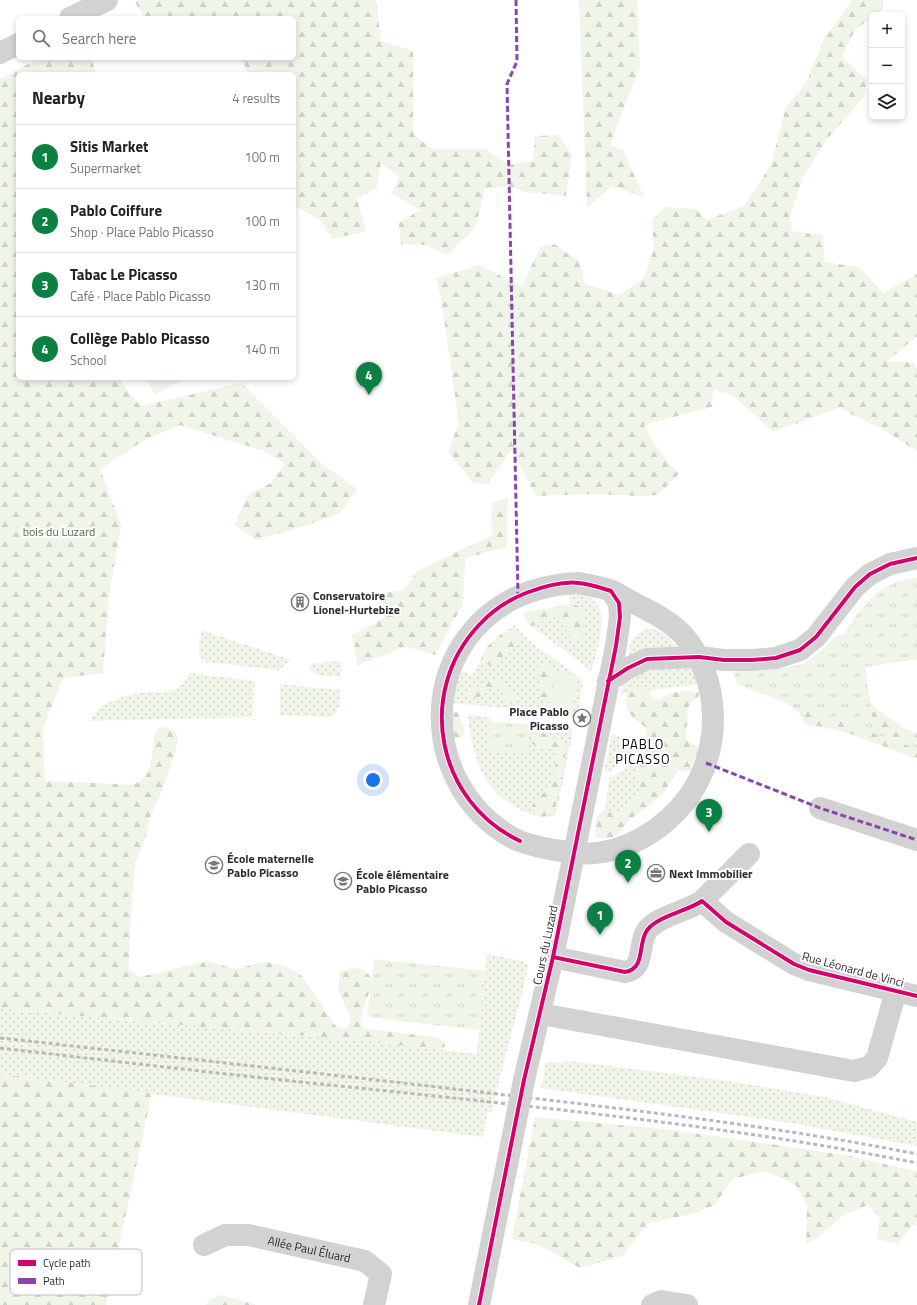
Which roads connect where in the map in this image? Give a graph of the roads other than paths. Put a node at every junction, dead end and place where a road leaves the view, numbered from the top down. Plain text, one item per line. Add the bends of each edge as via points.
1 (107, 0) edge
2 (74, 16) edge
3 (16, 45) edge
4 (0, 53) edge
5 (917, 558) edge
6 (611, 591) junction
7 (666, 621) junction
8 (616, 646) junction
9 (699, 657) junction
10 (608, 681) junction
11 (820, 808) dead end
12 (917, 840) edge
13 (574, 853) junction
14 (749, 854) dead end
15 (702, 901) junction
16 (553, 957) junction
17 (896, 991) junction
18 (917, 996) edge
19 (541, 1014) junction
20 (204, 1245) dead end
21 (374, 1305) edge
22 (479, 1305) edge
23 (652, 1305) edge
24 (687, 1305) edge

1 - 2 street
3 - 4 street
5 - 9 street via 890,564 870,574 855,587 816,637 800,650 776,658 752,660
6 - 7 street
6 - 8 street, Cours du Luzard via 619,603
6 - 13 street via 579,583 558,584 538,588 507,602 487,617 458,652 449,674 442,707 444,744 453,772 464,794 477,810 492,824 520,841
7 - 8 street, Cours du Luzard via 636,619 627,623
7 - 9 street via 683,635
8 - 10 street, Cours du Luzard
9 - 10 street via 647,660
9 - 13 street via 710,686 714,712 712,738 697,785 667,821 648,835 604,852
10 - 13 street, Cours du Luzard
11 - 12 street
13 - 16 street, Cours du Luzard
14 - 15 street
15 - 16 street via 655,922 646,932 638,963 630,971
15 - 17 street, Rue Léonard de Vinci via 726,922 794,964
16 - 19 street, Cours du Luzard
17 - 18 street, Rue Léonard de Vinci
17 - 19 street, Rue Léonard de Vinci via 877,1058 869,1067 854,1071
19 - 22 street, Cours du Luzard, bridge via 524,1080
20 - 21 street, Allée Paul Éluard via 225,1235 248,1235 365,1261 381,1274
23 - 24 street via 661,1300

